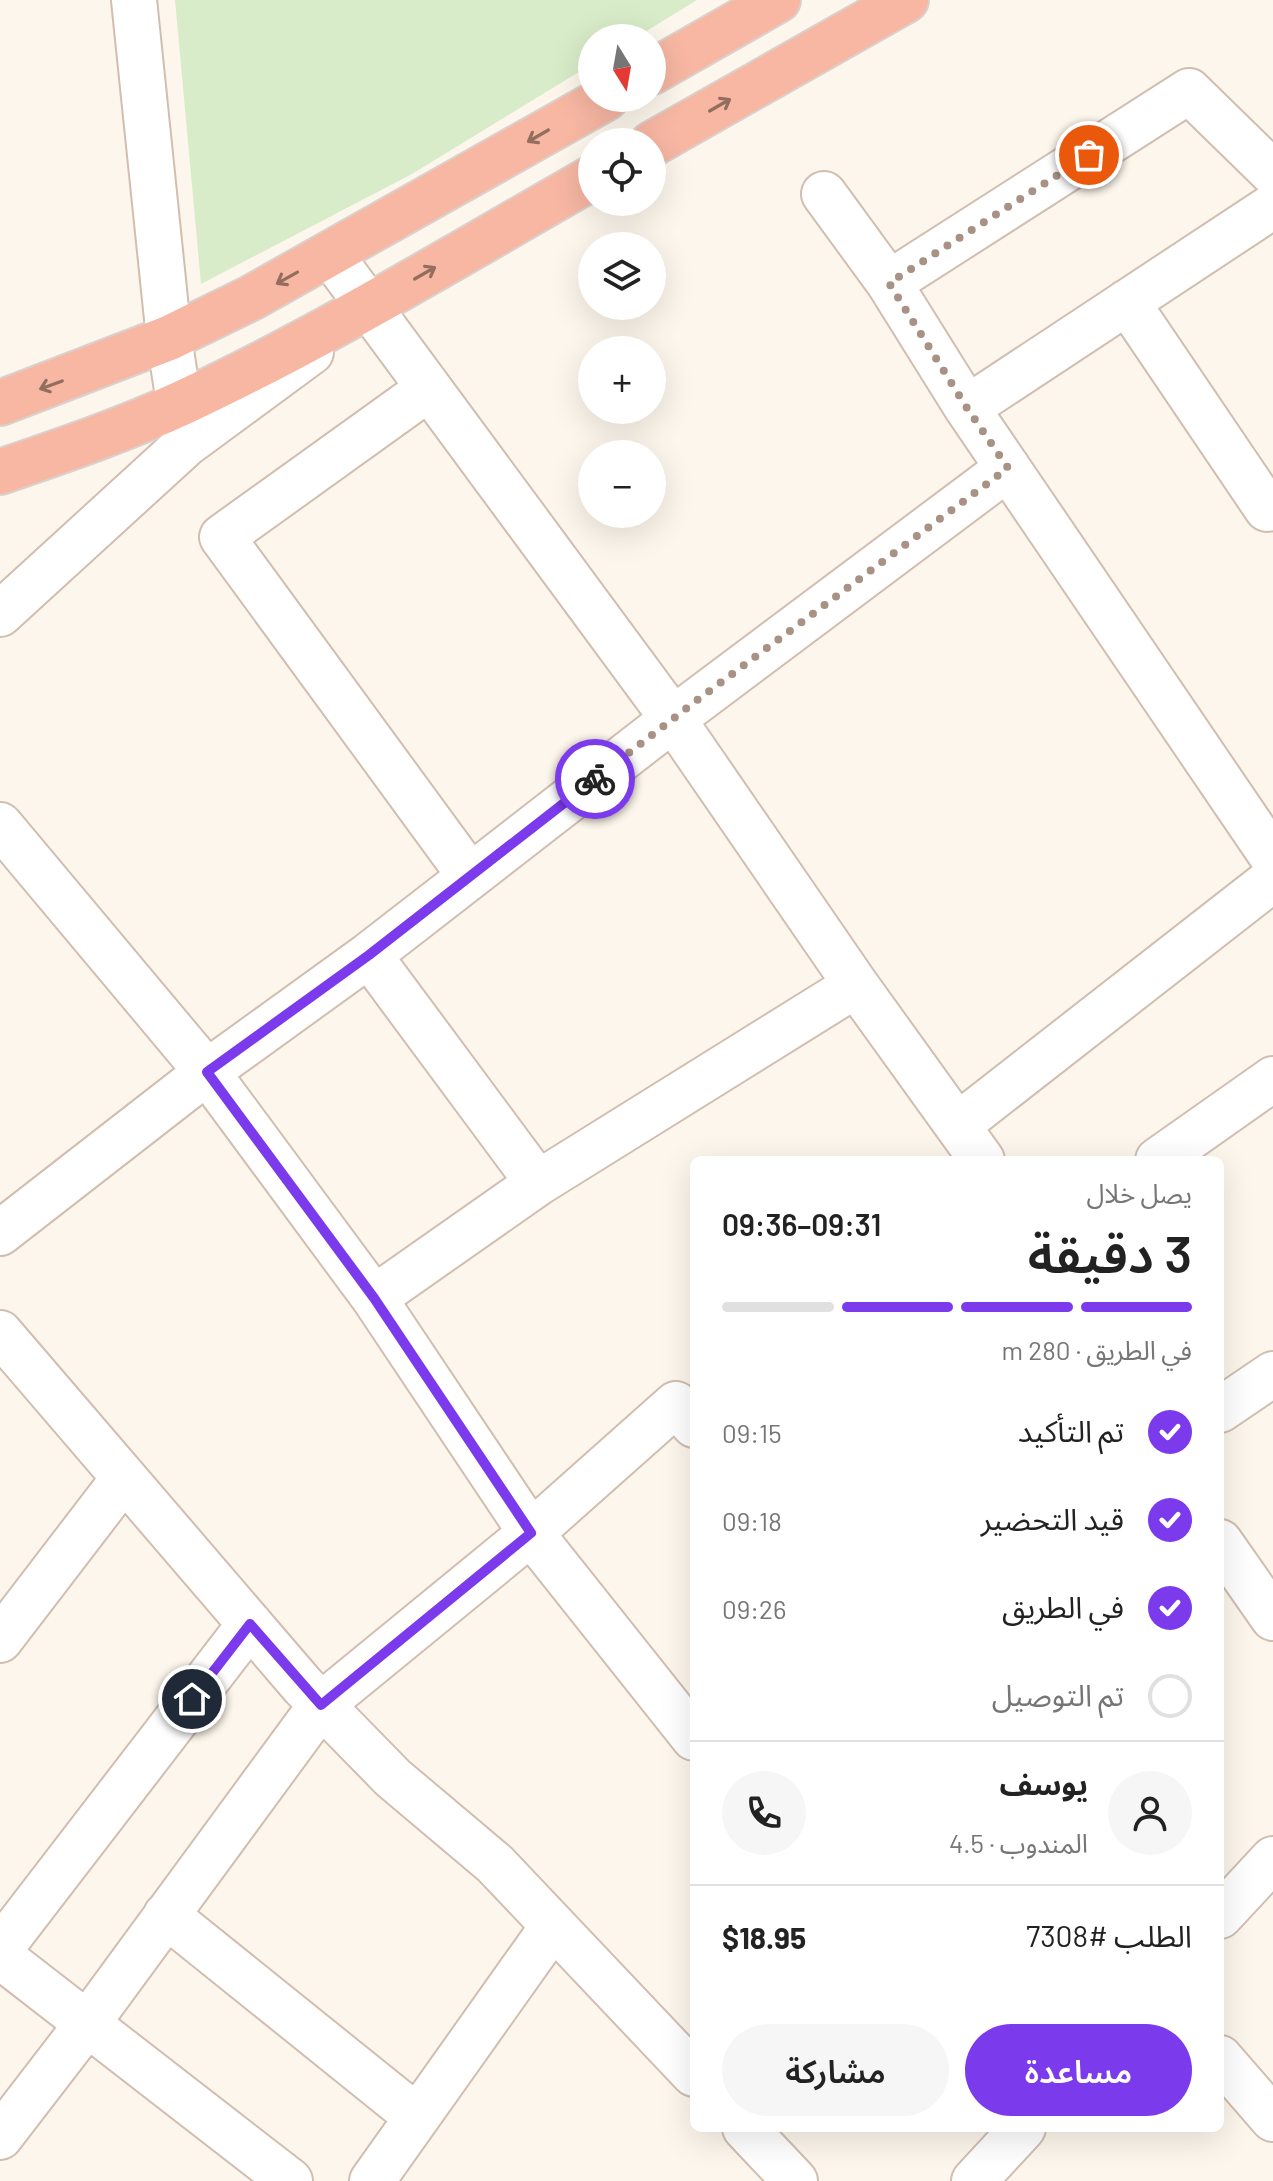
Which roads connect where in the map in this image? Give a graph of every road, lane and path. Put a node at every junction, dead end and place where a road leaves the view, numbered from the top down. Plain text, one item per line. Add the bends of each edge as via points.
1 (134, 0) edge
2 (778, 0) edge
3 (906, 0) edge
4 (734, 25) junction
5 (666, 64) edge
6 (769, 78) junction
7 (581, 112) edge
8 (666, 136) edge
9 (1273, 173) edge
10 (578, 186) edge
11 (824, 194) dead end
12 (1273, 206) edge
13 (330, 254) junction
14 (889, 283) junction
15 (1127, 302) junction
16 (368, 305) junction
17 (169, 338) junction
18 (428, 389) junction
19 (0, 403) edge
20 (967, 408) junction
21 (182, 424) junction
22 (1008, 468) junction
23 (0, 472) edge
24 (1273, 505) edge
25 (0, 614) edge
26 (673, 719) junction
27 (0, 825) edge
28 (1273, 858) edge
29 (470, 876) junction
30 (1273, 879) edge
31 (369, 955) junction
32 (856, 985) junction
33 (207, 1072) junction
34 (1273, 1079) edge
35 (970, 1142) edge
36 (1164, 1156) edge
37 (538, 1183) junction
38 (0, 1233) edge
39 (374, 1298) junction
40 (6, 1353) edge
41 (1273, 1374) edge
42 (1224, 1407) edge
43 (690, 1420) edge
44 (124, 1478) junction
45 (531, 1533) junction
46 (1224, 1548) edge
47 (1273, 1618) edge
48 (250, 1624) junction
49 (0, 1640) edge
50 (321, 1705) junction
51 (690, 1733) edge
52 (1273, 1859) edge
53 (1224, 1912) edge
54 (166, 1915) junction
55 (553, 1926) junction
56 (0, 1949) edge
57 (0, 1956) edge
58 (87, 2024) junction
59 (1224, 2063) edge
60 (690, 2070) edge
61 (417, 2117) junction
62 (1273, 2119) edge
63 (749, 2132) edge
64 (1013, 2132) edge
65 (0, 2137) edge
66 (290, 2181) edge
67 (372, 2181) edge
68 (795, 2181) edge
69 (974, 2181) edge

1 - 17 street
2 - 4 highway
3 - 6 highway
4 - 5 highway
4 - 6 highway
8 -> 6 highway
7 -> 13 highway
9 - 14 street via 1189,91
16 -> 10 highway
11 - 14 street
12 - 15 street
13 - 16 street
13 -> 17 highway
14 - 20 street
15 - 20 street
15 - 24 street via 1267,509
16 - 18 street
16 - 21 highway via 273,358
17 -> 19 highway
17 - 21 street
18 - 26 street
18 - 29 street via 222,537
20 - 22 street
21 - 23 highway via 66,449
21 - 25 street
22 - 26 street
22 - 28 street
26 - 29 street
26 - 32 street
27 - 33 street
29 - 31 street
30 - 35 street
31 - 33 street
31 - 37 street
32 - 35 street
32 - 37 street
33 - 38 street
33 - 39 street
34 - 36 street
37 - 39 street
39 - 45 street
40 - 44 street
41 - 42 street
43 - 45 street via 676,1404
44 - 48 street
44 - 49 street
45 - 50 street
45 - 51 street
46 - 47 street
48 - 50 street
48 - 56 street
50 - 54 street
50 - 55 street via 393,1778 495,1864
52 - 53 street
54 - 58 street
54 - 61 street
55 - 60 street
55 - 61 street
57 - 58 street
58 - 65 street
58 - 66 street
59 - 62 street
61 - 67 street
63 - 68 street
64 - 69 street

